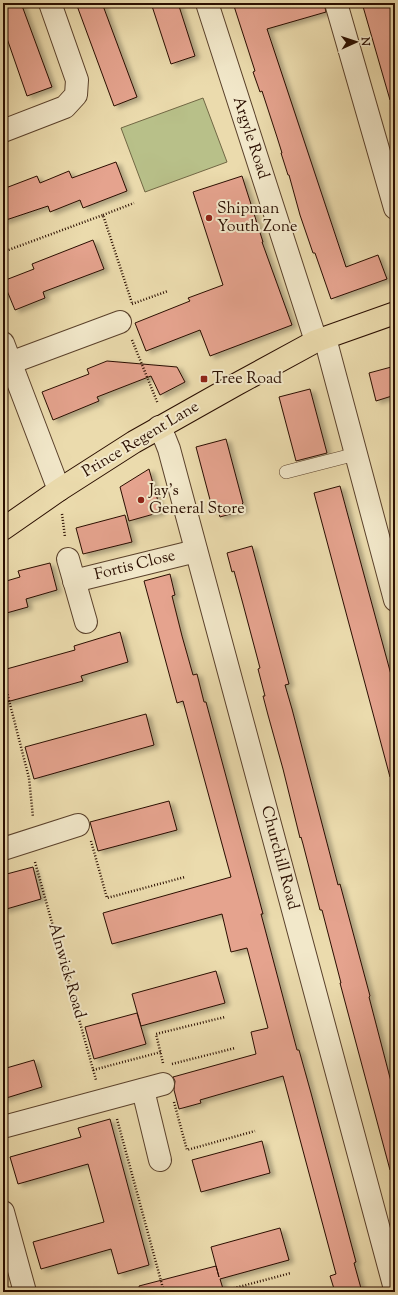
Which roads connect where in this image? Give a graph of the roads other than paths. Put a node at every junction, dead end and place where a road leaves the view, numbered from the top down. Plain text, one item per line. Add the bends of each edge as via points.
1 (50, 3) edge
2 (207, 3) edge
3 (336, 3) edge
4 (3, 131) edge
5 (395, 208) edge
6 (395, 313) edge
7 (126, 322) road end
8 (320, 340) junction
9 (6, 353) edge
10 (162, 425) junction
11 (356, 454) junction
12 (286, 472) dead end
13 (59, 490) junction
14 (3, 529) edge
15 (196, 551) junction
16 (68, 559) road end
17 (74, 581) junction
18 (395, 600) edge
19 (86, 622) dead end
20 (78, 825) road end
21 (3, 849) edge
22 (3, 1127) edge
23 (160, 1160) dead end
24 (3, 1212) edge
25 (395, 1290) edge
26 (25, 1292) edge

1 - 4 street via 77,80 76,95 65,107
2 - 8 street, Argyle Road
3 - 5 street
6 - 8 main road, Prince Regent Lane
7 - 9 street
8 - 10 main road, Prince Regent Lane
8 - 11 street
9 - 13 street
10 - 13 main road, Prince Regent Lane
10 - 15 street, Churchill Road
11 - 12 lane
11 - 18 street
13 - 14 main road, Prince Regent Lane
15 - 17 street, Fortis Close
15 - 25 street, Churchill Road
16 - 17 street, Fortis Close
17 - 19 street, Fortis Close
20 - 21 street
22 - 23 street via 153,1087
24 - 26 street

